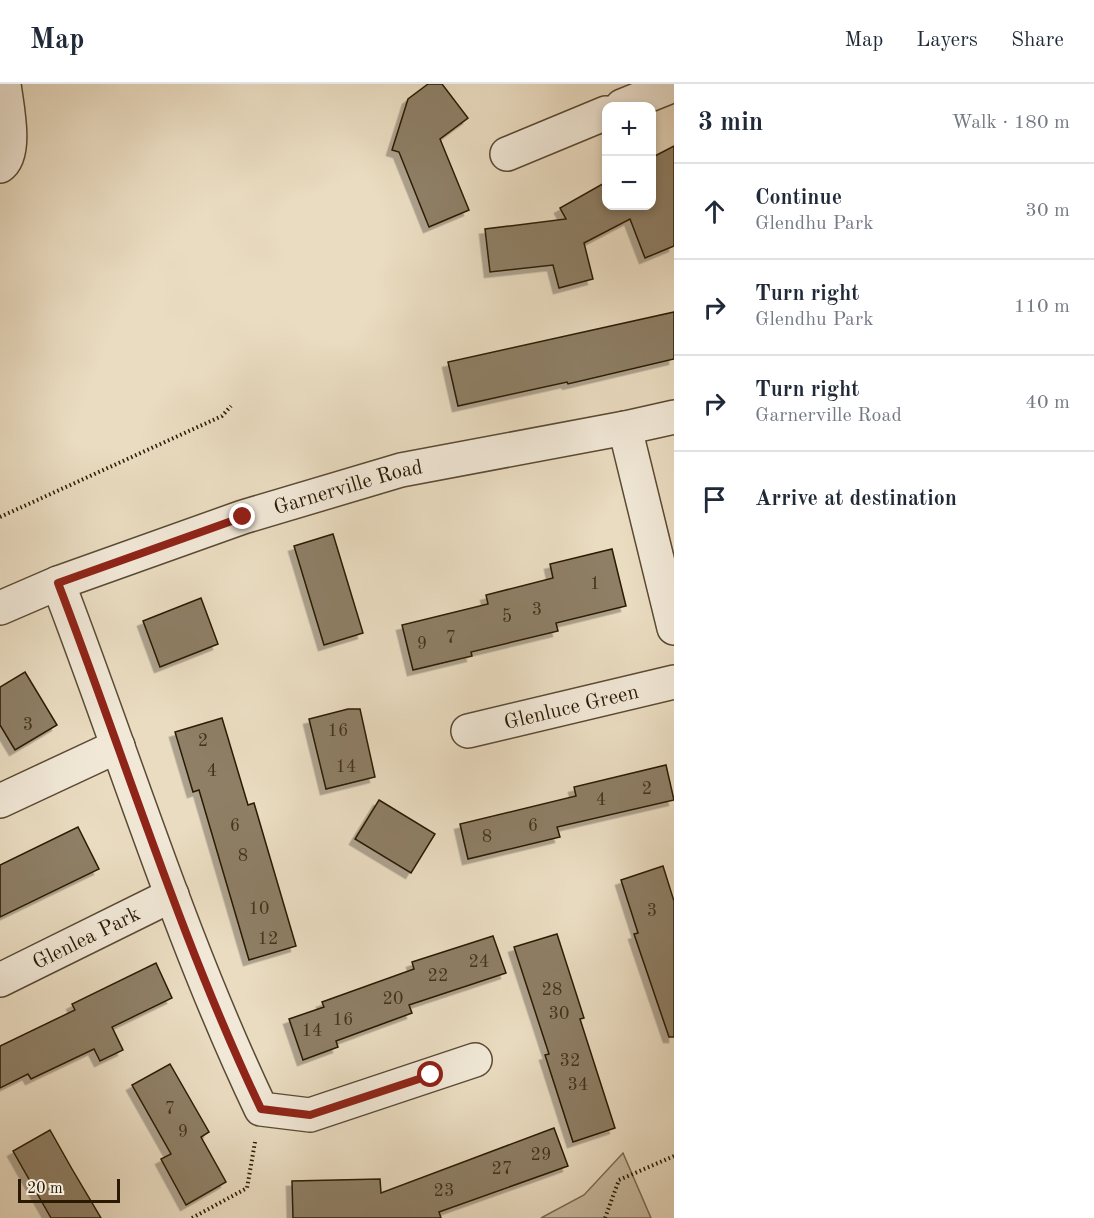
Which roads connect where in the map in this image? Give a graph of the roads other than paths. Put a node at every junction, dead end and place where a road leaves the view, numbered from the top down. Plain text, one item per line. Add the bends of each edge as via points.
1 (4, 84) edge
2 (674, 85) edge
3 (632, 102) edge
4 (602, 115) edge
5 (507, 154) dead end
6 (0, 166) edge
7 (674, 417) edge
8 (625, 428) junction
9 (58, 583) junction
10 (0, 608) edge
11 (674, 628) edge
12 (674, 682) edge
13 (468, 731) dead end
14 (118, 746) junction
15 (0, 801) edge
16 (172, 895) junction
17 (0, 980) edge
18 (475, 1060) dead end

1 - 6 street via 10,142
2 - 3 street
4 - 5 street
7 - 8 street, Garnerville Road
8 - 9 street, Garnerville Road via 401,470 243,517
8 - 11 street
9 - 10 street, Garnerville Road
9 - 14 street
12 - 13 street, Glenluce Green
14 - 15 street
14 - 16 street
16 - 17 street, Glenlea Park
16 - 18 street via 236,1058 261,1109 310,1115

